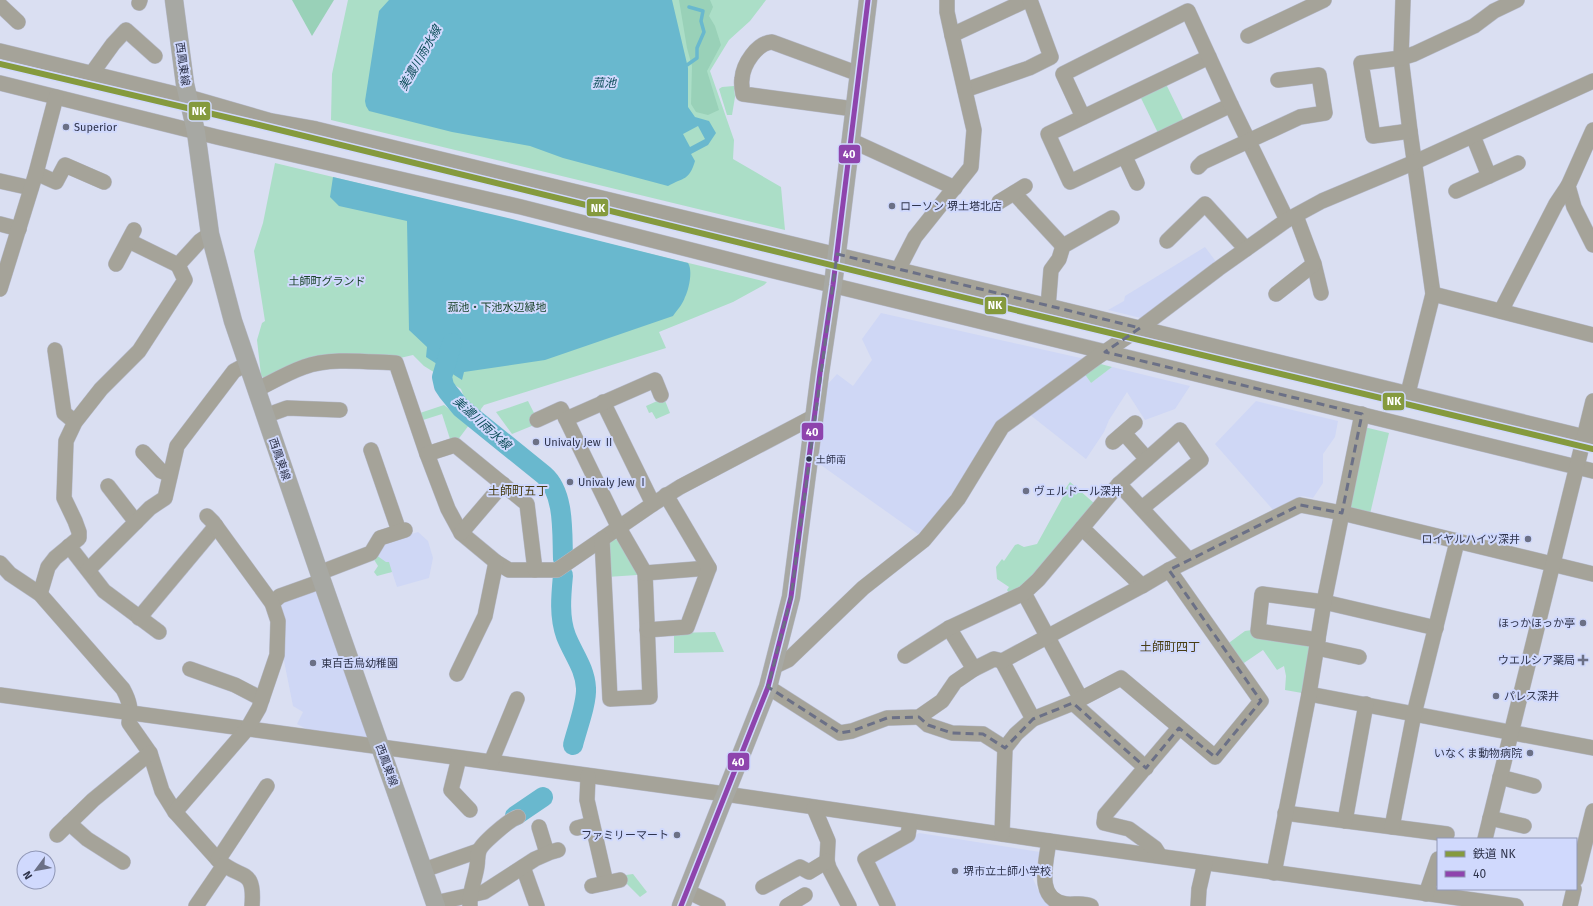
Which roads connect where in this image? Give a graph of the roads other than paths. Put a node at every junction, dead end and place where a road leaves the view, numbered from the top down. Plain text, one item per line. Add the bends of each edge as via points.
1 (174, 0) edge
2 (868, 0) edge
3 (947, 0) edge
4 (1026, 0) edge
5 (1030, 0) edge
6 (1324, 0) edge
7 (1403, 0) edge
8 (1517, 0) edge
9 (0, 5) edge
10 (18, 22) dead end
11 (952, 35) junction
12 (1248, 36) dead end
13 (0, 51) edge
14 (155, 56) dead end
15 (1209, 57) junction
16 (1401, 58) junction
17 (92, 73) junction
18 (858, 74) junction
19 (1278, 80) dead end
20 (1593, 82) edge
21 (0, 83) edge
22 (965, 90) junction
23 (56, 96) junction
24 (188, 96) junction
25 (1231, 105) junction
26 (854, 109) junction
27 (1083, 117) junction
28 (1593, 130) edge
29 (1410, 131) junction
30 (196, 132) junction
31 (1473, 136) junction
32 (850, 140) junction
33 (1249, 141) junction
34 (1125, 156) junction
35 (1415, 162) junction
36 (1518, 163) dead end
37 (1198, 166) dead end
38 (36, 173) junction
39 (1489, 176) junction
40 (0, 181) edge
41 (104, 182) dead end
42 (1137, 183) dead end
43 (1568, 186) junction
44 (31, 188) junction
45 (955, 188) junction
46 (1456, 191) dead end
47 (999, 202) dead end
48 (1112, 218) dead end
49 (1291, 218) junction
50 (0, 224) edge
51 (19, 229) junction
52 (210, 234) junction
53 (1167, 241) dead end
54 (1593, 245) edge
55 (1062, 246) junction
56 (1246, 249) junction
57 (6, 252) edge
58 (837, 254) junction
59 (116, 264) dead end
60 (1314, 264) junction
61 (178, 265) junction
62 (898, 270) junction
63 (834, 285) junction
64 (0, 289) edge
65 (1321, 293) dead end
66 (1276, 294) dead end
67 (1433, 294) junction
68 (1048, 307) junction
69 (1501, 311) junction
70 (1140, 328) junction
71 (1593, 335) edge
72 (55, 350) dead end
73 (1105, 352) junction
74 (247, 364) junction
75 (256, 390) junction
76 (1408, 393) junction
77 (661, 395) dead end
78 (1593, 401) edge
79 (603, 402) junction
80 (340, 410) dead end
81 (1362, 414) junction
82 (265, 416) junction
83 (815, 416) junction
84 (566, 419) junction
85 (537, 420) dead end
86 (76, 422) junction
87 (1124, 433) dead end
88 (1589, 438) edge
89 (371, 450) dead end
90 (143, 452) dead end
91 (427, 454) junction
92 (1147, 459) junction
93 (1576, 468) junction
94 (1593, 471) edge
95 (170, 475) junction
96 (502, 484) junction
97 (1119, 484) junction
98 (108, 486) dead end
99 (666, 495) junction
100 (653, 504) junction
101 (1142, 508) junction
102 (1342, 513) junction
103 (136, 522) junction
104 (619, 528) junction
105 (1082, 528) junction
106 (461, 533) junction
107 (602, 539) junction
108 (1457, 542) junction
109 (69, 546) junction
110 (1189, 560) junction
111 (496, 562) junction
112 (0, 563) edge
113 (1552, 565) junction
114 (709, 568) junction
115 (88, 570) junction
116 (535, 570) junction
117 (1169, 570) junction
118 (645, 573) junction
119 (1593, 574) edge
120 (321, 577) junction
121 (1142, 586) junction
122 (1024, 593) junction
123 (40, 594) junction
124 (1324, 602) junction
125 (272, 603) junction
126 (139, 618) junction
127 (949, 628) junction
128 (1436, 628) junction
129 (648, 630) junction
130 (159, 632) dead end
131 (1047, 636) junction
132 (1317, 644) junction
133 (905, 656) dead end
134 (1359, 657) dead end
135 (1002, 661) junction
136 (773, 667) junction
137 (190, 669) dead end
138 (974, 669) junction
139 (457, 674) dead end
140 (768, 687) junction
141 (1309, 694) junction
142 (0, 695) edge
143 (262, 699) junction
144 (517, 699) dead end
145 (1077, 701) junction
146 (1366, 704) junction
147 (130, 713) junction
148 (1414, 714) junction
149 (920, 717) junction
150 (1033, 719) junction
151 (1179, 728) junction
152 (247, 729) junction
153 (1511, 732) junction
154 (380, 747) junction
155 (1005, 748) junction
156 (1593, 748) edge
157 (150, 753) junction
158 (460, 758) junction
159 (491, 762) junction
160 (1146, 768) junction
161 (588, 776) junction
162 (1500, 777) junction
163 (267, 786) dead end
164 (1534, 786) dead end
165 (725, 794) junction
166 (814, 808) junction
167 (470, 810) dead end
168 (1593, 810) edge
169 (175, 812) junction
170 (1285, 813) junction
171 (518, 817) dead end
172 (1490, 818) junction
173 (1346, 821) junction
174 (910, 822) junction
175 (69, 823) junction
176 (592, 824) junction
177 (1524, 826) dead end
178 (539, 827) dead end
179 (1392, 827) junction
180 (577, 828) dead end
181 (1002, 834) junction
182 (56, 835) dead end
183 (1590, 835) edge
184 (1445, 838) edge
185 (1485, 838) edge
186 (1049, 842) junction
187 (478, 852) junction
188 (1160, 856) junction
189 (827, 861) junction
190 (123, 862) dead end
191 (1437, 862) edge
192 (221, 863) junction
193 (1205, 863) junction
194 (523, 867) junction
195 (424, 870) junction
196 (1274, 873) junction
197 (1577, 877) edge
198 (606, 883) dead end
199 (763, 886) dead end
200 (1574, 890) edge
201 (1426, 894) junction
202 (805, 895) dead end
203 (684, 898) edge
204 (1471, 898) edge
205 (470, 900) edge
206 (436, 904) edge
207 (196, 906) edge
208 (252, 906) edge
209 (537, 906) edge
210 (718, 906) edge
211 (787, 906) edge
212 (849, 906) edge
213 (888, 906) edge
214 (1091, 906) edge
215 (1198, 906) edge
216 (1516, 906) edge
217 (1570, 906) edge

1 - 24 main road, 西鳳東線
2 - 18 main road
3 - 11 street
4 - 11 street
5 - 22 street via 1051,57 1029,68
6 - 12 street
7 - 16 street
8 - 16 street via 1494,11 1474,26
9 - 10 street
11 - 22 street
13 - 17 street
14 - 17 street via 126,30
15 - 25 street
15 - 27 street
15 - 27 street via 1188,11 1063,74
16 - 29 street
16 - 29 street via 1361,63 1373,136
17 - 24 street
18 - 26 main road
18 - 26 street via 772,42 765,44 752,55 742,78 743,94
19 - 33 street via 1319,75 1325,113 1300,116
20 - 31 street
21 - 23 street
22 - 45 street via 974,130 971,167
23 - 30 street
23 - 38 street
24 - 30 main road, 西鳳東線
24 - 58 street via 271,121 331,133
25 - 33 street
25 - 34 street
26 - 32 main road
27 - 34 street via 1048,134 1070,182
28 - 43 street
29 - 35 street
30 - 52 main road, 西鳳東線
30 - 63 street via 521,206
31 - 35 street
31 - 39 street
32 - 45 street
32 - 58 main road
33 - 37 street
33 - 49 street
34 - 42 street
35 - 49 street via 1322,201
35 - 67 street
36 - 39 street
38 - 41 street via 56,182 65,165
38 - 44 street
39 - 46 street
40 - 44 street
43 - 54 street via 1574,207
43 - 69 street via 1556,204
44 - 51 street
45 - 62 street via 915,237
47 - 55 street via 1020,189
48 - 55 street
49 - 56 street
49 - 60 street
50 - 51 street
51 - 57 street
52 - 61 street
52 - 74 main road, 西鳳東線
53 - 56 street via 1205,204
55 - 68 street via 1059,259 1050,270
56 - 70 street
57 - 64 street
58 - 62 street
58 - 63 main road
59 - 61 street via 132,236
60 - 65 street
60 - 66 street
61 - 86 street via 185,280 139,351 101,389
62 - 68 street
63 - 73 street
63 - 83 main road
67 - 69 street
67 - 76 street
68 - 70 street
69 - 71 street
70 - 73 street
70 - 76 street
72 - 86 street via 64,413
73 - 81 street
73 - 136 street via 1002,427 958,500 924,540 864,588 788,660
74 - 75 main road, 西鳳東線
74 - 95 street via 234,371 177,446
75 - 82 main road, 西鳳東線
75 - 91 street via 304,367 321,362 396,363
76 - 88 street
77 - 79 street via 655,380
78 - 88 street
79 - 84 street
79 - 100 street
80 - 82 street via 287,408
81 - 93 street
81 - 102 street
82 - 120 main road, 西鳳東線
83 - 99 street
83 - 136 main road via 791,597
84 - 85 street via 562,409
84 - 104 street
86 - 109 street via 66,441 64,498 75,521 79,538
87 - 92 street
88 - 93 street
89 - 120 street via 402,531 380,538 371,553
90 - 95 street via 161,471
91 - 96 street via 455,445
91 - 106 street via 448,509
92 - 97 street
92 - 101 street via 1180,430 1201,460
93 - 94 street
93 - 113 street
95 - 103 street via 165,498
96 - 106 street
96 - 116 street via 527,504
97 - 101 street
97 - 105 street
98 - 103 street
99 - 100 street
99 - 114 street
100 - 104 street
101 - 110 street
102 - 108 street
102 - 110 street via 1300,504
102 - 124 street
103 - 115 street
104 - 107 street
104 - 118 street
105 - 121 street
105 - 122 street
106 - 111 street
107 - 116 street via 557,570
107 - 129 street via 610,699 650,697
108 - 113 street
108 - 128 street
109 - 115 street
109 - 123 street via 48,567
110 - 117 street
111 - 116 street via 509,570
111 - 139 street via 485,616
112 - 123 street via 10,574
113 - 119 street
113 - 153 street
114 - 118 street
114 - 129 street via 687,627
115 - 126 street via 104,591
117 - 121 street
117 - 151 street via 1261,701 1215,757
118 - 129 street
120 - 125 street via 280,596
120 - 154 main road, 西鳳東線
121 - 131 street
122 - 127 street
122 - 131 street
123 - 147 street via 123,689 129,701
124 - 128 street
124 - 132 street
124 - 132 street via 1262,594 1258,631
125 - 126 street via 212,521
125 - 143 street via 278,621 277,656
126 - 130 street
127 - 133 street
127 - 138 street
128 - 148 street
131 - 135 street
131 - 145 street
132 - 134 street
132 - 141 street
135 - 138 street via 994,659
135 - 150 street
136 - 140 main road
137 - 143 street via 235,685
138 - 149 street via 955,682 942,701
140 - 149 street via 840,732 852,731 887,718
140 - 165 main road
141 - 146 street
141 - 170 street
142 - 147 street
143 - 152 street
144 - 159 street
145 - 150 street
145 - 151 street via 1121,678
145 - 160 street
146 - 148 street
146 - 173 street
147 - 152 street
147 - 157 street via 128,723
148 - 153 street
148 - 179 street
149 - 155 street via 928,725 952,733 983,734
150 - 155 street
151 - 160 street
152 - 154 street
152 - 169 street
153 - 156 street
153 - 162 street
154 - 158 street
154 - 195 main road, 西鳳東線
155 - 181 street
157 - 169 street via 162,791
157 - 175 street
158 - 159 street
158 - 167 street via 451,790
159 - 161 street
160 - 188 street via 1106,815 1104,823 1129,829 1155,848
161 - 165 street
161 - 176 street via 587,800
162 - 164 street
162 - 172 street
163 - 192 street
165 - 166 street
165 - 203 main road
166 - 174 street
166 - 189 street via 828,842
168 - 183 street
169 - 192 street
170 - 173 street
170 - 196 street
171 - 187 street via 513,818 498,831
172 - 177 street
172 - 185 street
173 - 179 street
174 - 181 street
174 - 213 street via 908,835 865,859
175 - 182 street
175 - 190 street via 87,839
176 - 180 street
176 - 198 street
178 - 194 street via 553,852
179 - 184 street via 1447,834
181 - 186 street
183 - 197 street
186 - 188 street
186 - 214 street via 1044,876 1047,892 1054,899 1066,904 1085,903
187 - 195 street
187 - 205 street
188 - 193 street
189 - 199 street via 809,872 800,867
189 - 212 street
191 - 201 street
192 - 207 street
192 - 208 street via 251,881
193 - 196 street
193 - 215 street
194 - 205 street
194 - 209 street
195 - 206 main road, 西鳳東線
196 - 201 street
200 - 217 street
201 - 204 street
202 - 211 street
203 - 210 street
204 - 216 street
205 - 206 street

